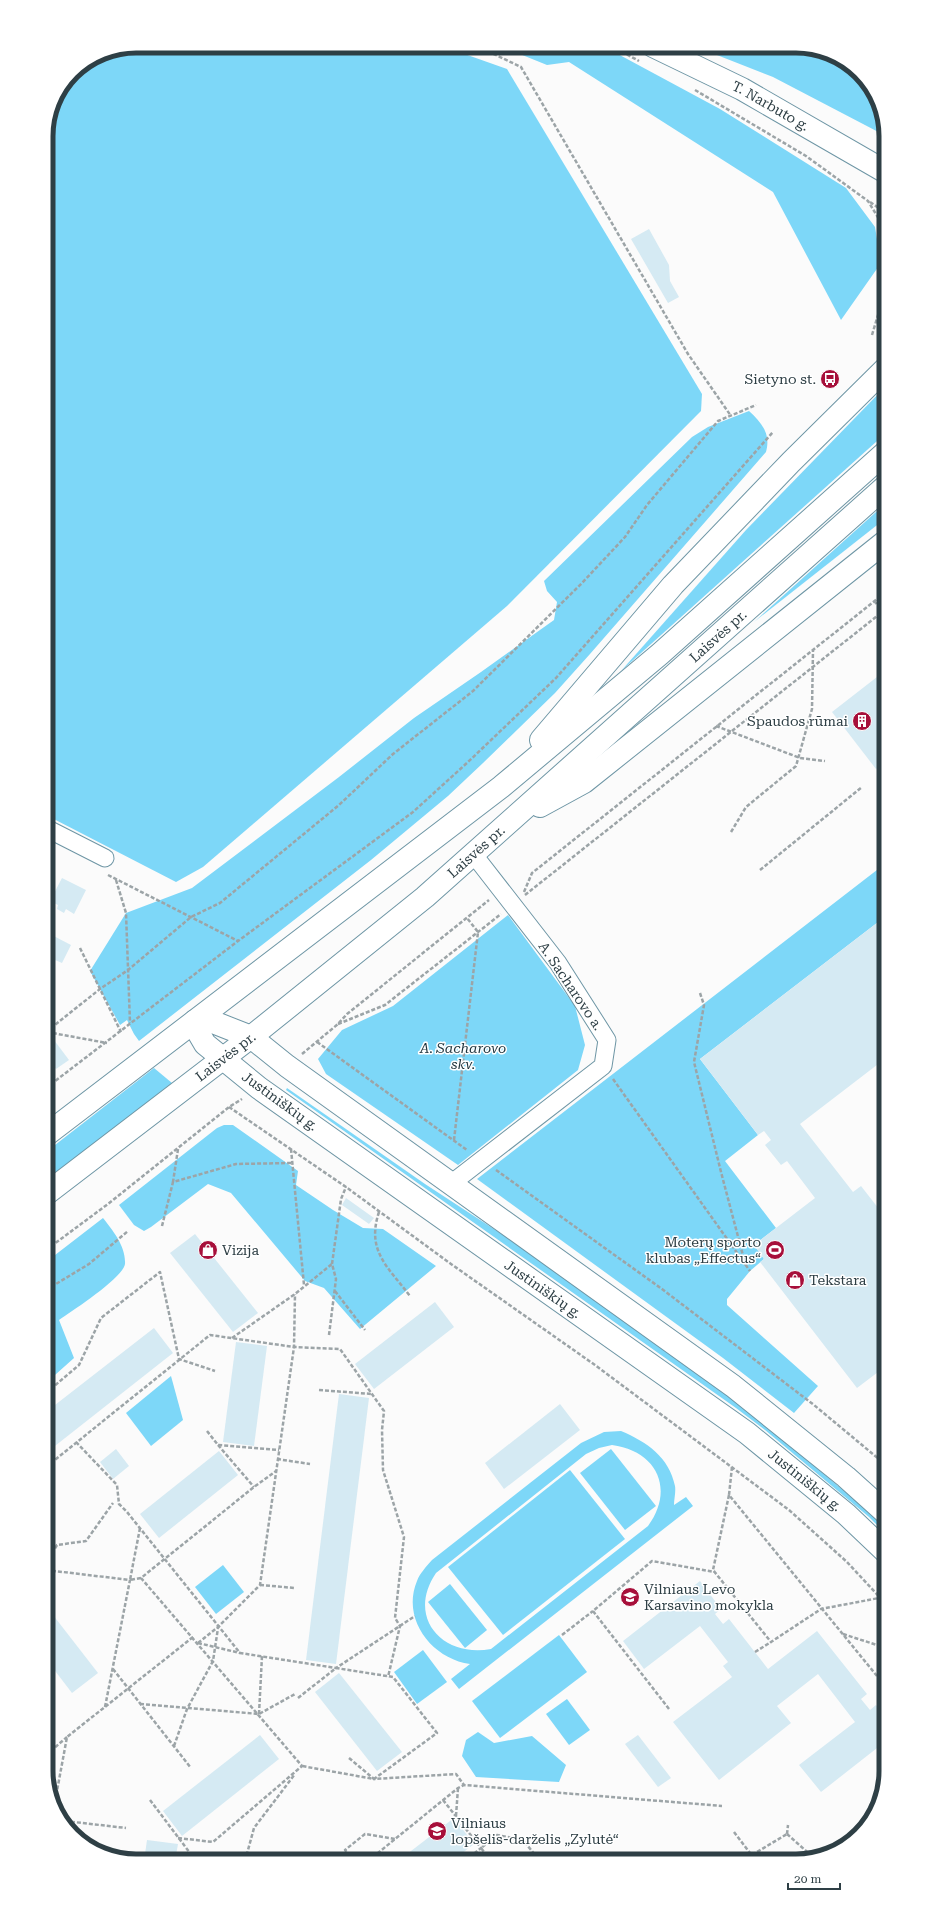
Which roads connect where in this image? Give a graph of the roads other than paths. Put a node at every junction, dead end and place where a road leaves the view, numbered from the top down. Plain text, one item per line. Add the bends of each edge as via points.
1 (649, 55) edge
2 (860, 157) junction
3 (879, 168) edge
4 (879, 174) edge
5 (879, 375) edge
6 (879, 458) edge
7 (879, 492) edge
8 (879, 547) edge
9 (501, 787) junction
10 (503, 828) junction
11 (53, 832) edge
12 (474, 855) junction
13 (105, 858) dead end
14 (195, 1021) junction
15 (251, 1036) junction
16 (223, 1058) junction
17 (53, 1130) edge
18 (452, 1183) junction
19 (53, 1189) edge
20 (879, 1507) edge
21 (879, 1545) edge

1 - 2 main road, T. Narbuto g. via 742,88
2 - 3 main road, T. Narbuto g.
2 - 4 main road
5 - 9 main road, Laisvės pr. via 673,585
6 - 9 main road, Laisvės pr. via 660,654
7 - 10 main road, Laisvės pr.
8 - 10 main road via 584,782
9 - 14 main road, Laisvės pr.
10 - 12 main road, Laisvės pr.
11 - 13 street
12 - 15 main road, Laisvės pr.
12 - 18 street, A. Sacharovo a. via 517,901 607,1040 603,1066
14 - 15 main road, Justiniškių g. via 213,1022
14 - 16 main road, Justiniškių g. via 205,1044
14 - 17 main road, Laisvės pr.
15 - 16 main road, Laisvės pr.
15 - 18 main road, Justiniškių g. via 287,1066
16 - 19 main road, Laisvės pr.
16 - 21 main road, Justiniškių g. via 259,1088 747,1433 846,1514
18 - 20 main road, Justiniškių g. via 733,1386

